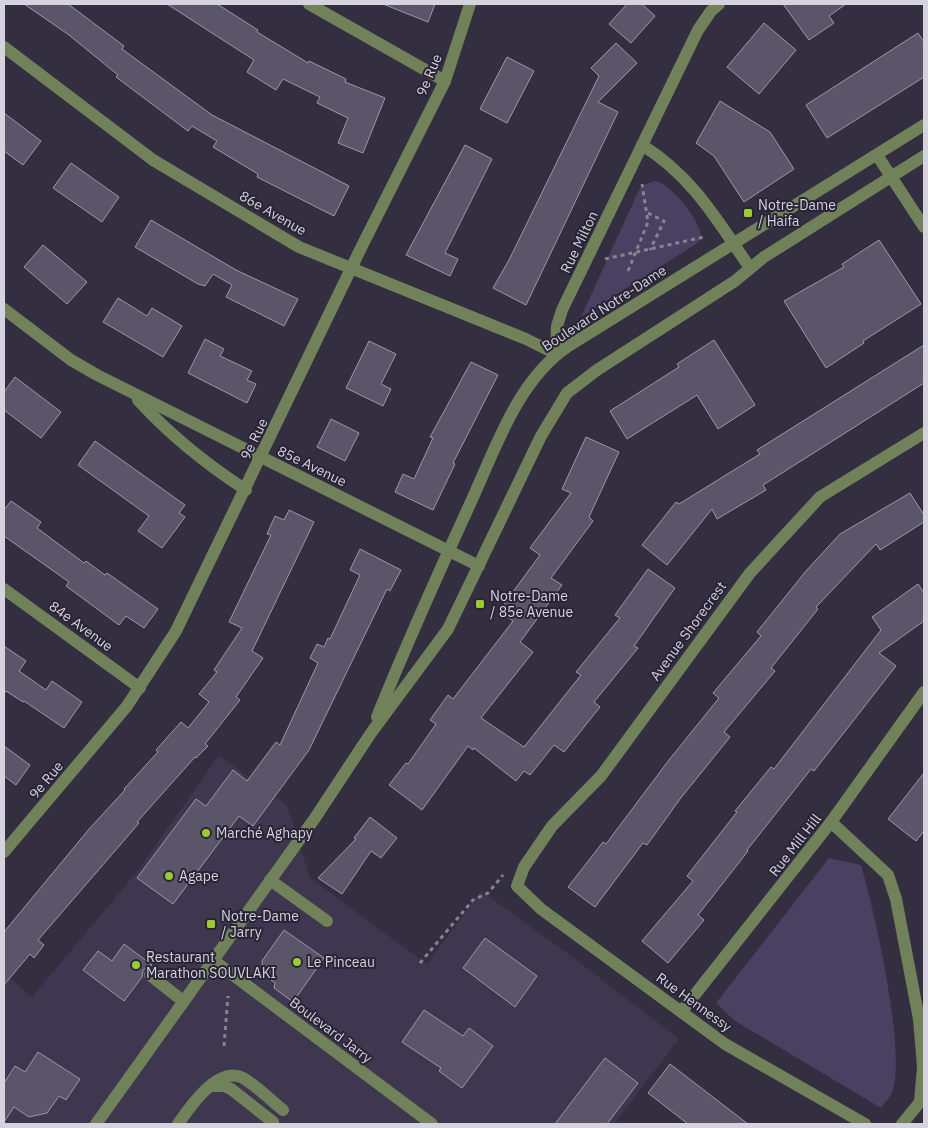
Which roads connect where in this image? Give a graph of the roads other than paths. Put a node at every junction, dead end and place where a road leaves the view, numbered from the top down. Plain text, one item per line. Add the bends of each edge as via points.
1 (309, 4) edge
2 (470, 4) edge
3 (711, 6) edge
4 (4, 47) edge
5 (445, 81) junction
6 (924, 125) edge
7 (642, 145) junction
8 (877, 155) junction
9 (924, 156) edge
10 (892, 177) junction
11 (924, 226) edge
12 (733, 244) junction
13 (352, 268) junction
14 (750, 268) junction
15 (4, 310) edge
16 (556, 354) junction
17 (131, 393) junction
18 (924, 433) edge
19 (262, 458) junction
20 (246, 490) junction
21 (448, 550) junction
22 (479, 566) junction
23 (4, 589) edge
24 (140, 688) junction
25 (924, 692) edge
26 (371, 733) junction
27 (832, 822) junction
28 (6, 846) edge
29 (270, 880) junction
30 (517, 886) joint
31 (327, 921) dead end
32 (213, 960) junction
33 (150, 975) dead end
34 (183, 1001) junction
35 (682, 1011) junction
36 (208, 1087) junction
37 (283, 1110) dead end
38 (273, 1122) dead end
39 (96, 1124) edge
40 (178, 1124) edge
41 (432, 1124) edge
42 (864, 1124) edge
43 (902, 1124) edge

1 - 5 street
2 - 5 street, 9e Rue
3 - 7 street, Rue Milton
4 - 13 street, 86e Avenue via 153,160 300,247
5 - 13 street, 9e Rue
6 - 8 street, Boulevard Notre-Dame
7 - 12 street via 677,170
7 - 16 street, Rue Milton via 559,318
8 - 10 street
8 - 12 street, Boulevard Notre-Dame
9 - 10 street, Boulevard Notre-Dame
10 - 11 street
10 - 14 street, Boulevard Notre-Dame
12 - 14 street
12 - 16 street, Boulevard Notre-Dame
13 - 16 street, 86e Avenue
13 - 19 street, 9e Rue
14 - 22 street, Boulevard Notre-Dame via 735,281 596,370 567,393 541,436
15 - 17 street, 85e Avenue via 72,360
16 - 21 street, Boulevard Notre-Dame via 538,372 519,401
17 - 19 street, 85e Avenue
17 - 20 street, 85e Avenue via 166,431
18 - 30 street, Avenue Shorecrest via 820,497 750,573 601,776 552,826 524,867
19 - 20 street, 9e Rue
19 - 21 street, 85e Avenue
20 - 24 street, 9e Rue via 186,614
21 - 22 street, 85e Avenue
21 - 26 street, Boulevard Notre-Dame
22 - 26 street, Boulevard Notre-Dame via 448,629
23 - 24 street, 84e Avenue
24 - 28 street, 9e Rue
25 - 27 street, Rue Mill Hill
26 - 29 street, Boulevard Notre-Dame
27 - 35 street, Rue Mill Hill
27 - 43 street via 888,875 896,899 919,1019 924,1067 920,1102
29 - 31 street
29 - 32 street, Boulevard Notre-Dame
30 - 35 street, Rue Hennessy via 541,909
32 - 34 street, Boulevard Notre-Dame
32 - 41 street, Boulevard Jarry
33 - 34 street
34 - 39 street, Boulevard Notre-Dame
35 - 42 street, Rue Hennessy via 725,1044
36 - 37 street via 227,1078 242,1078
36 - 38 street via 231,1089
36 - 40 street

